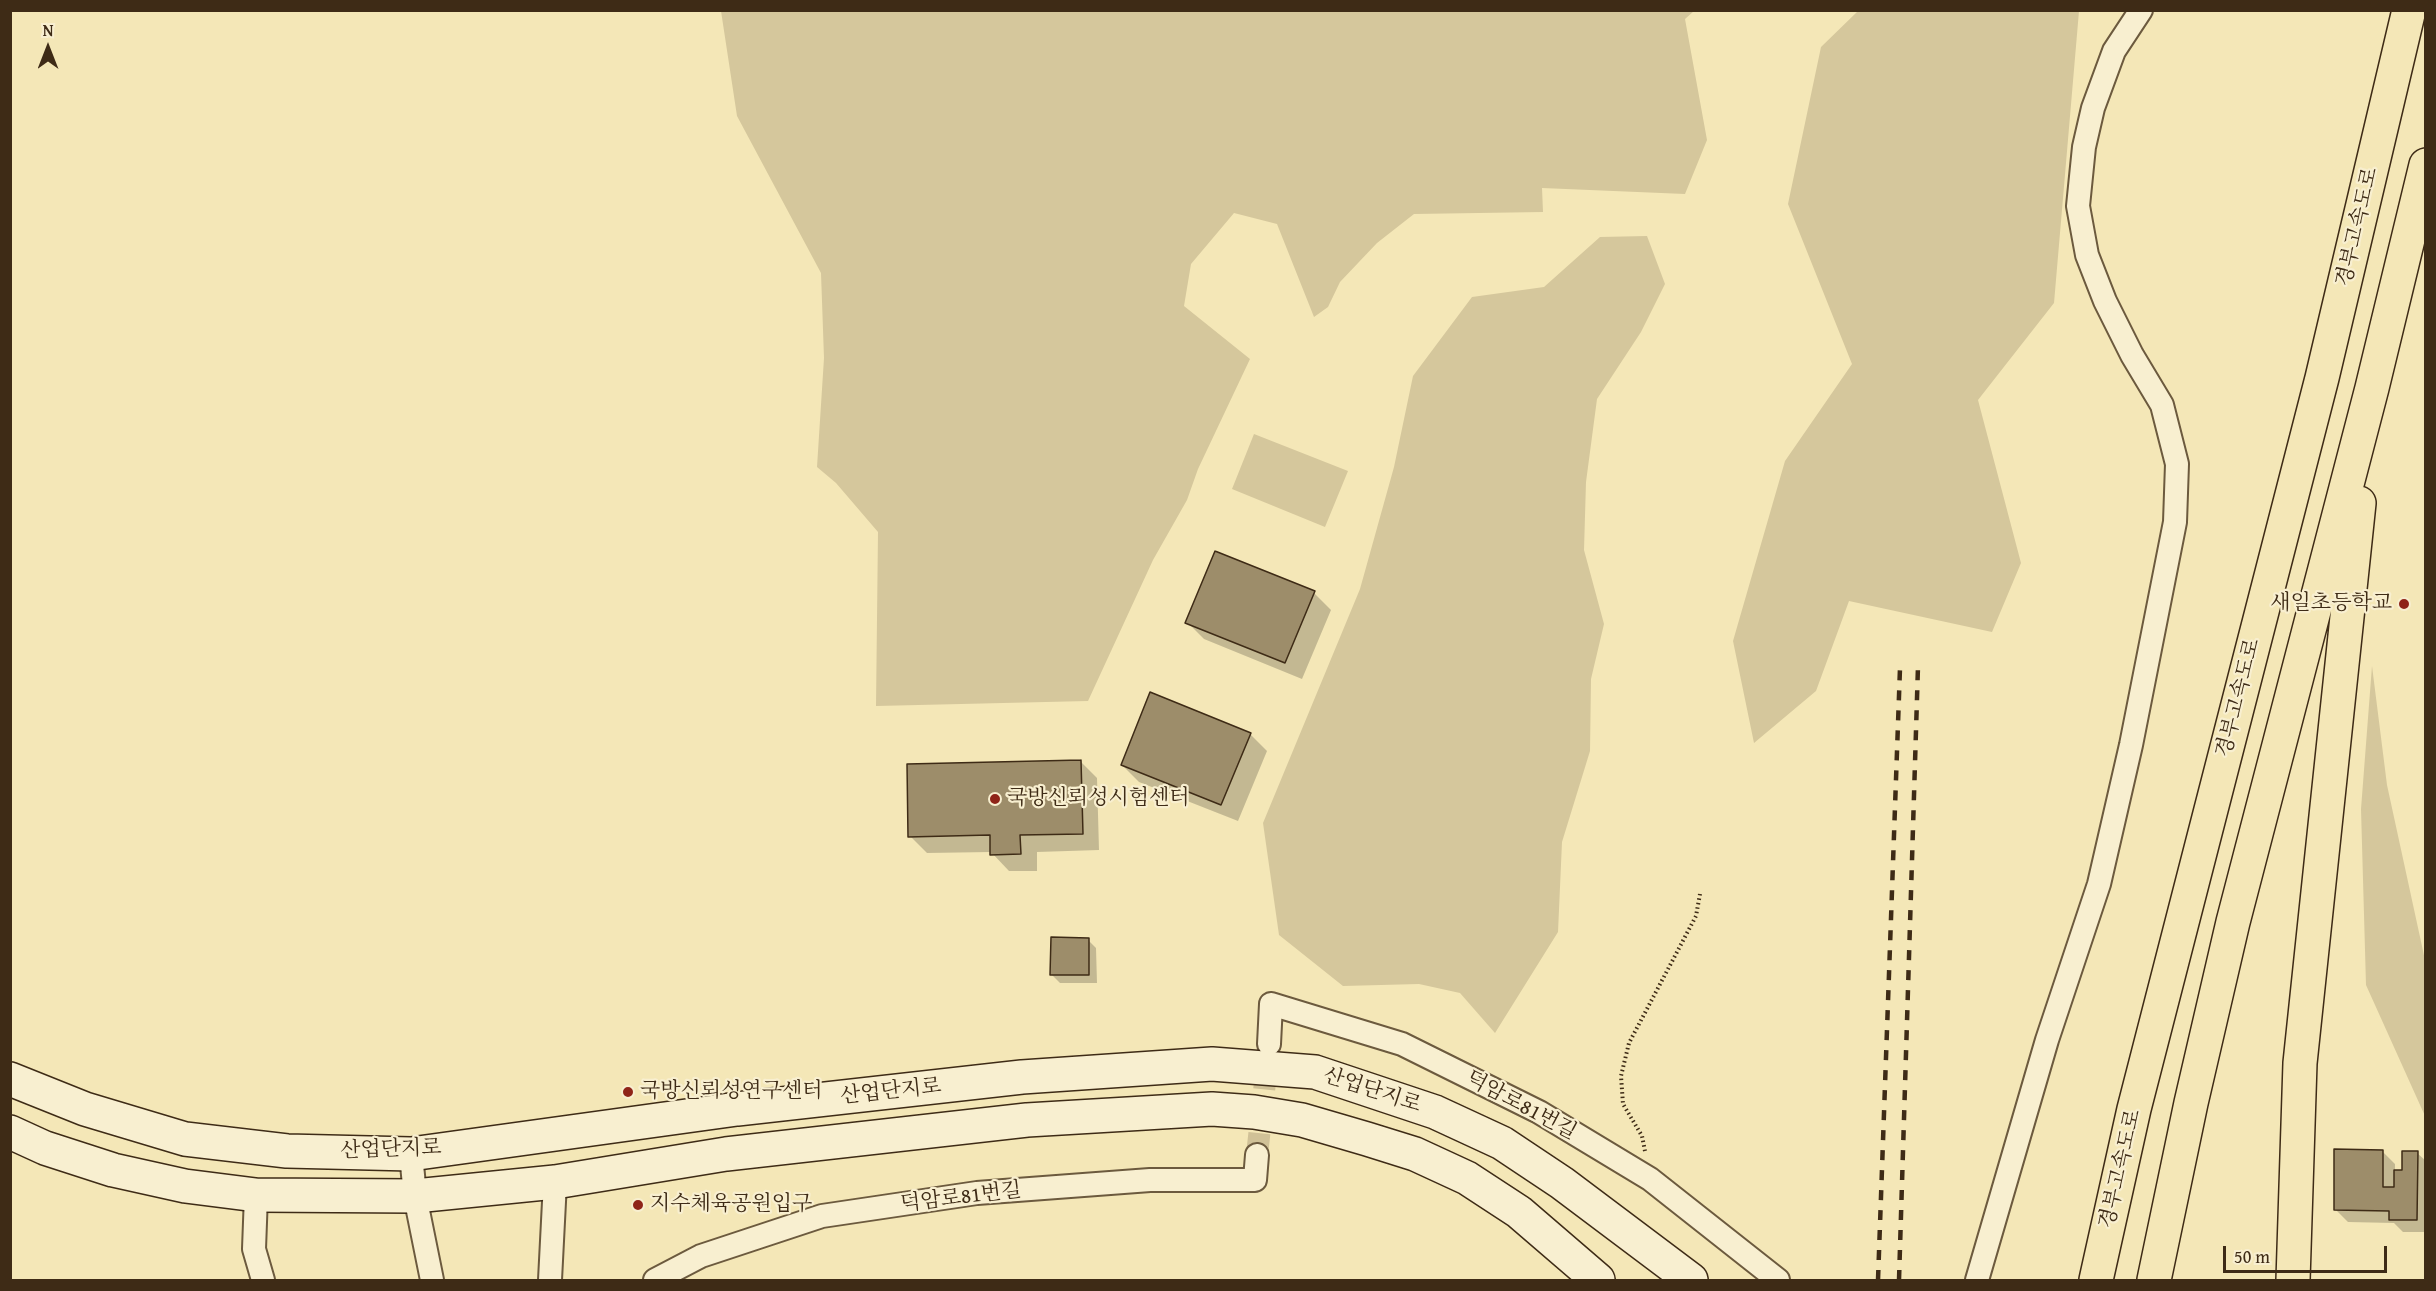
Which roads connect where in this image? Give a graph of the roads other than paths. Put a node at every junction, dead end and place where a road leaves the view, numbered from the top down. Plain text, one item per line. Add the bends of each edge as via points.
1 (2141, 10) edge
2 (2409, 10) edge
3 (2426, 165) edge
4 (2372, 388) junction
5 (1269, 1044) tunnel mouth
6 (10, 1078) edge
7 (10, 1132) edge
8 (411, 1154) junction
9 (1257, 1155) tunnel mouth
10 (555, 1182) junction
11 (256, 1195) junction
12 (415, 1196) junction
13 (263, 1281) edge
14 (432, 1281) edge
15 (550, 1281) edge
16 (655, 1281) edge
17 (1598, 1281) edge
18 (1691, 1281) edge
19 (1778, 1281) edge
20 (1977, 1281) edge
21 (2096, 1281) edge
22 (2154, 1281) edge
23 (2293, 1281) edge

1 - 20 street via 2114,51 2093,108 2078,206 2087,255 2105,301 2162,405 2177,464 2175,522 2131,745 2098,884 2047,1041
2 - 21 highway, 경부고속도로 via 2322,378 2134,1109
3 - 4 highway
4 - 22 highway via 2233,922
4 - 23 highway via 2300,1063
5 - 19 street, 덕암로81번길 via 1270,1004 1402,1044 1539,1112 1650,1179
6 - 8 main road, 산업단지로 via 85,1109 185,1139 287,1152
7 - 11 main road, 산업단지로 via 113,1170 185,1186
8 - 12 street
8 - 18 main road, 산업단지로 via 737,1109 1022,1077 1212,1064 1315,1072 1435,1112 1502,1143 1562,1183
9 - 16 street, 덕암로81번길 via 1255,1180 1150,1180 977,1193 822,1216 701,1256
10 - 12 main road, 산업단지로
10 - 15 street
10 - 17 main road, 산업단지로 via 726,1154 1028,1120 1212,1109 1254,1112 1302,1120 1377,1142 1467,1178 1519,1212
11 - 12 main road, 산업단지로
11 - 13 street via 254,1249
12 - 14 street

